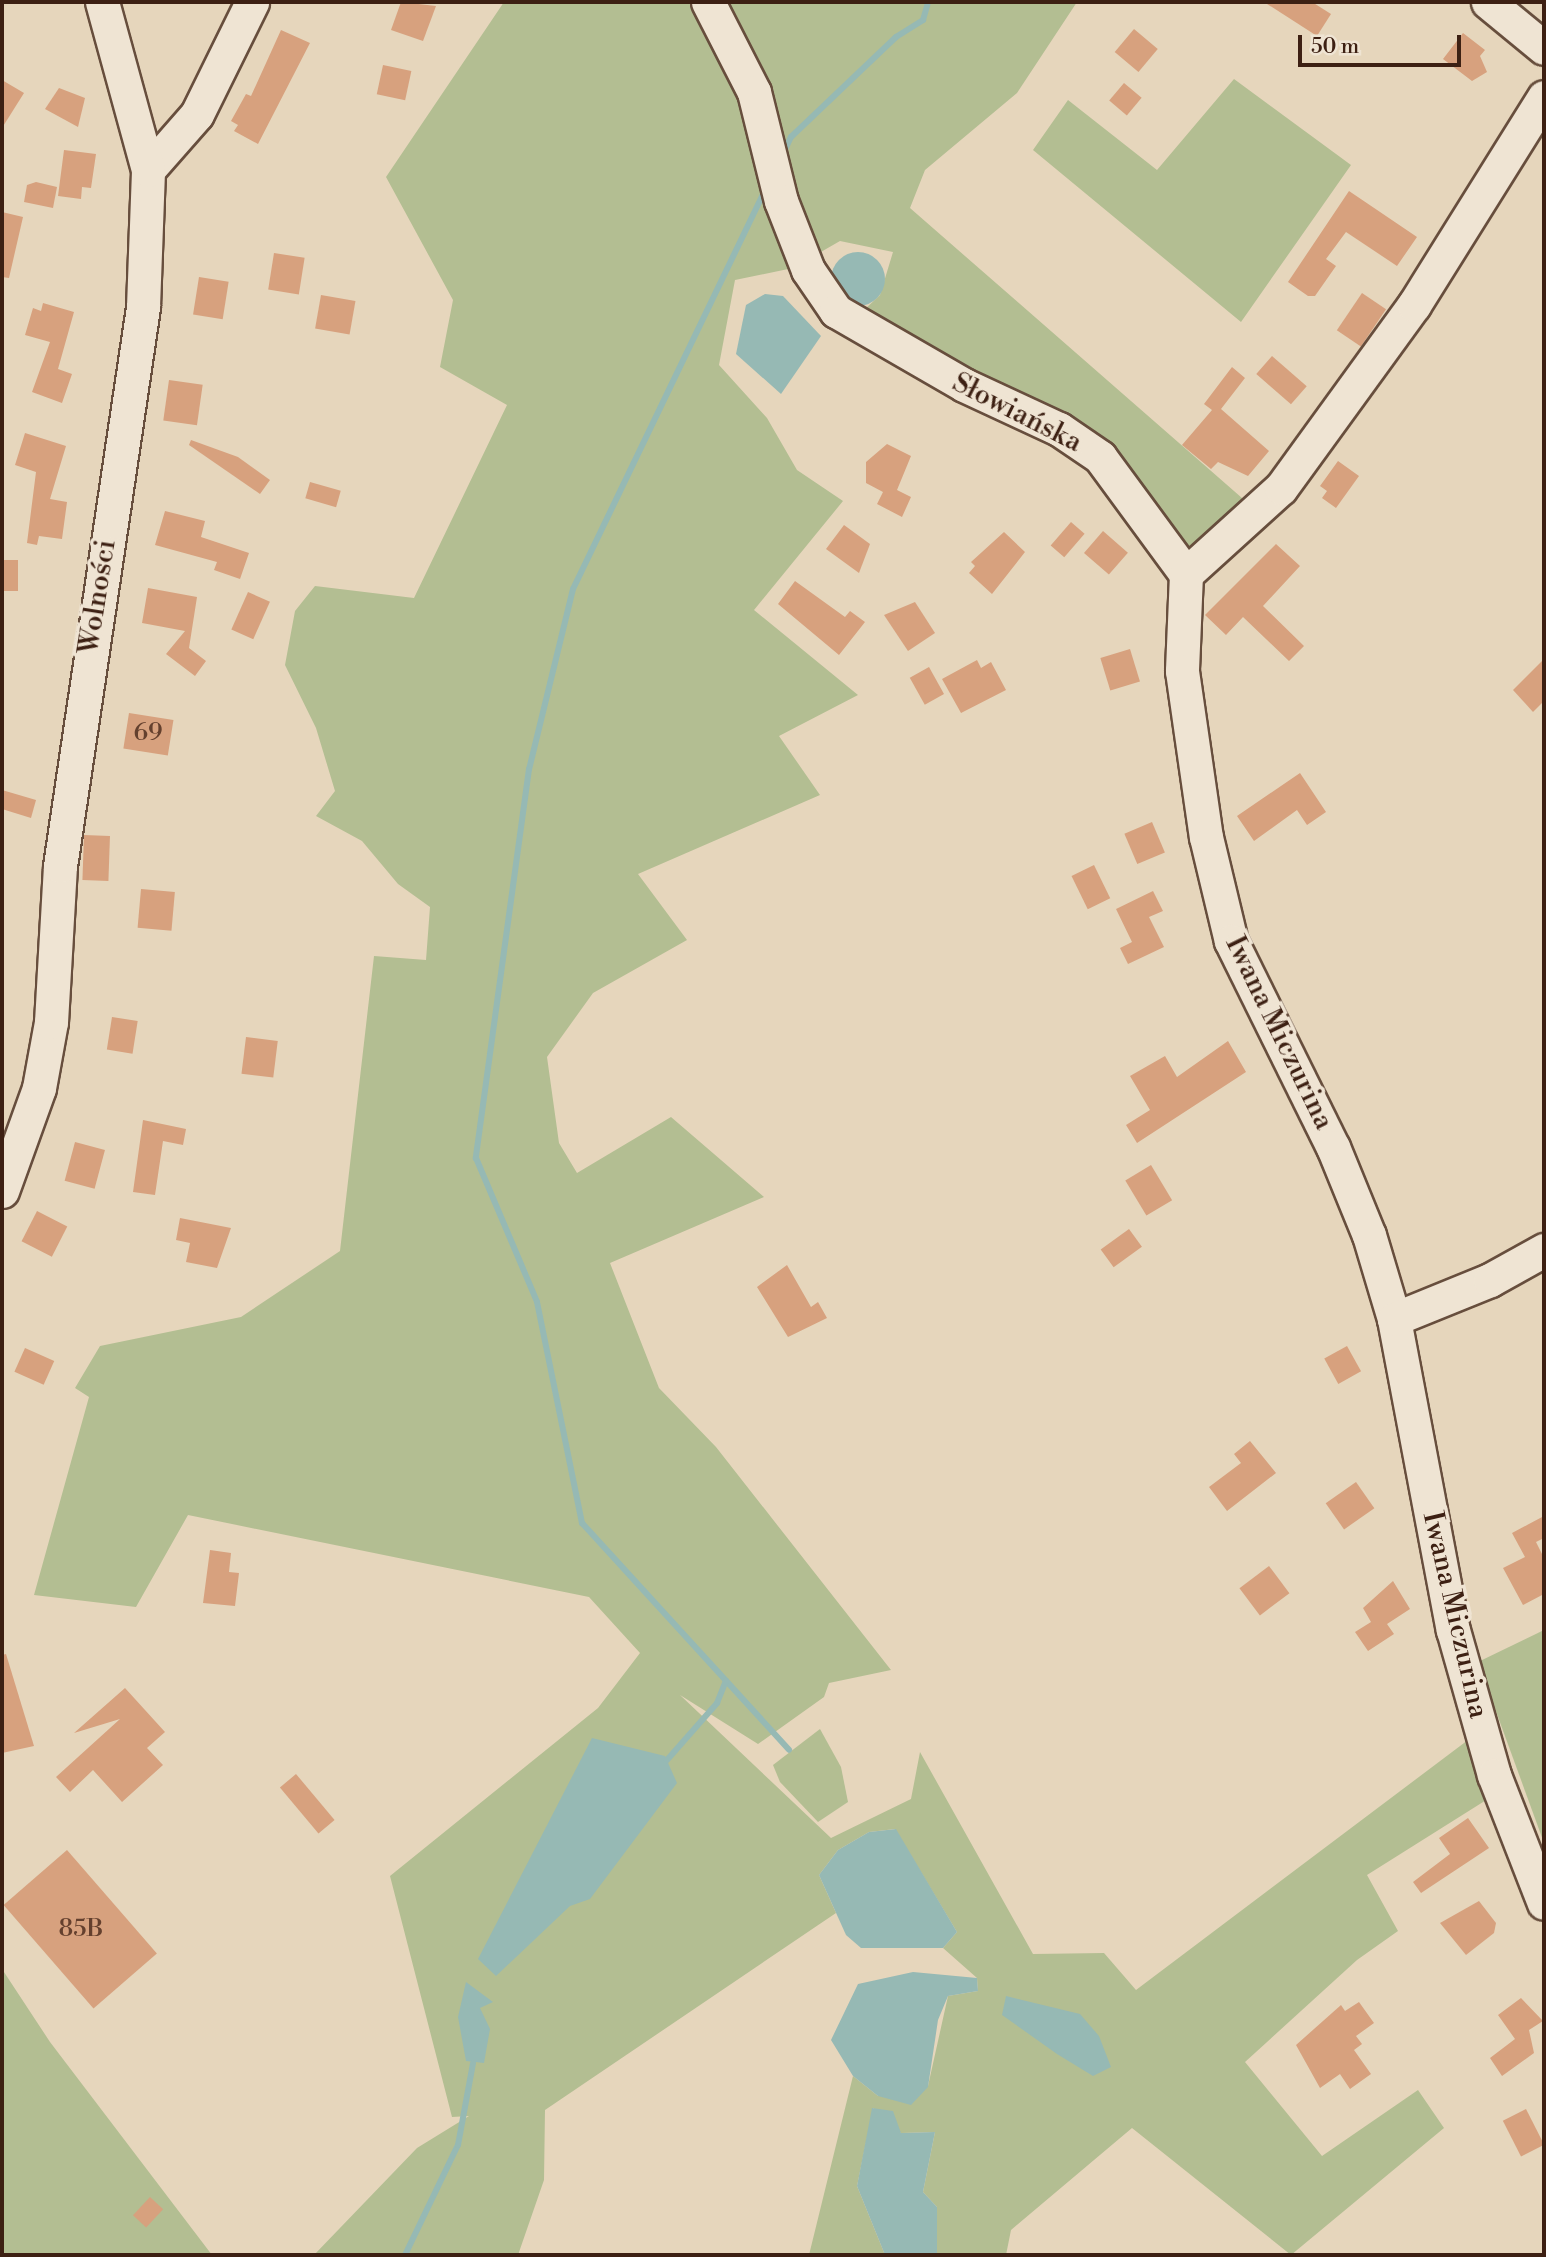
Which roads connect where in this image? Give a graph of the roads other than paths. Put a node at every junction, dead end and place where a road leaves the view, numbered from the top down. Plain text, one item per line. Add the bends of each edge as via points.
1 (102, 2) edge
2 (252, 2) edge
3 (708, 2) edge
4 (1488, 2) edge
5 (1544, 47) edge
6 (1544, 97) edge
7 (148, 170) junction
8 (1186, 574) junction
9 (2, 1191) edge
10 (1544, 1250) edge
11 (1394, 1319) junction
12 (1544, 1903) edge

1 - 7 street, Wolności
2 - 7 street via 197,114
3 - 8 street, Słowiańska via 754,92 781,201 808,270 836,311 964,385 1059,429 1100,457
4 - 5 street
6 - 8 street via 1414,305 1281,488
7 - 9 street, Wolności via 143,307 60,866 51,1022 39,1088
8 - 11 street, Iwana Miczurina via 1182,671 1206,837 1231,941 1333,1147
10 - 11 street via 1490,1280
11 - 12 street, Iwana Miczurina via 1453,1630 1494,1774

